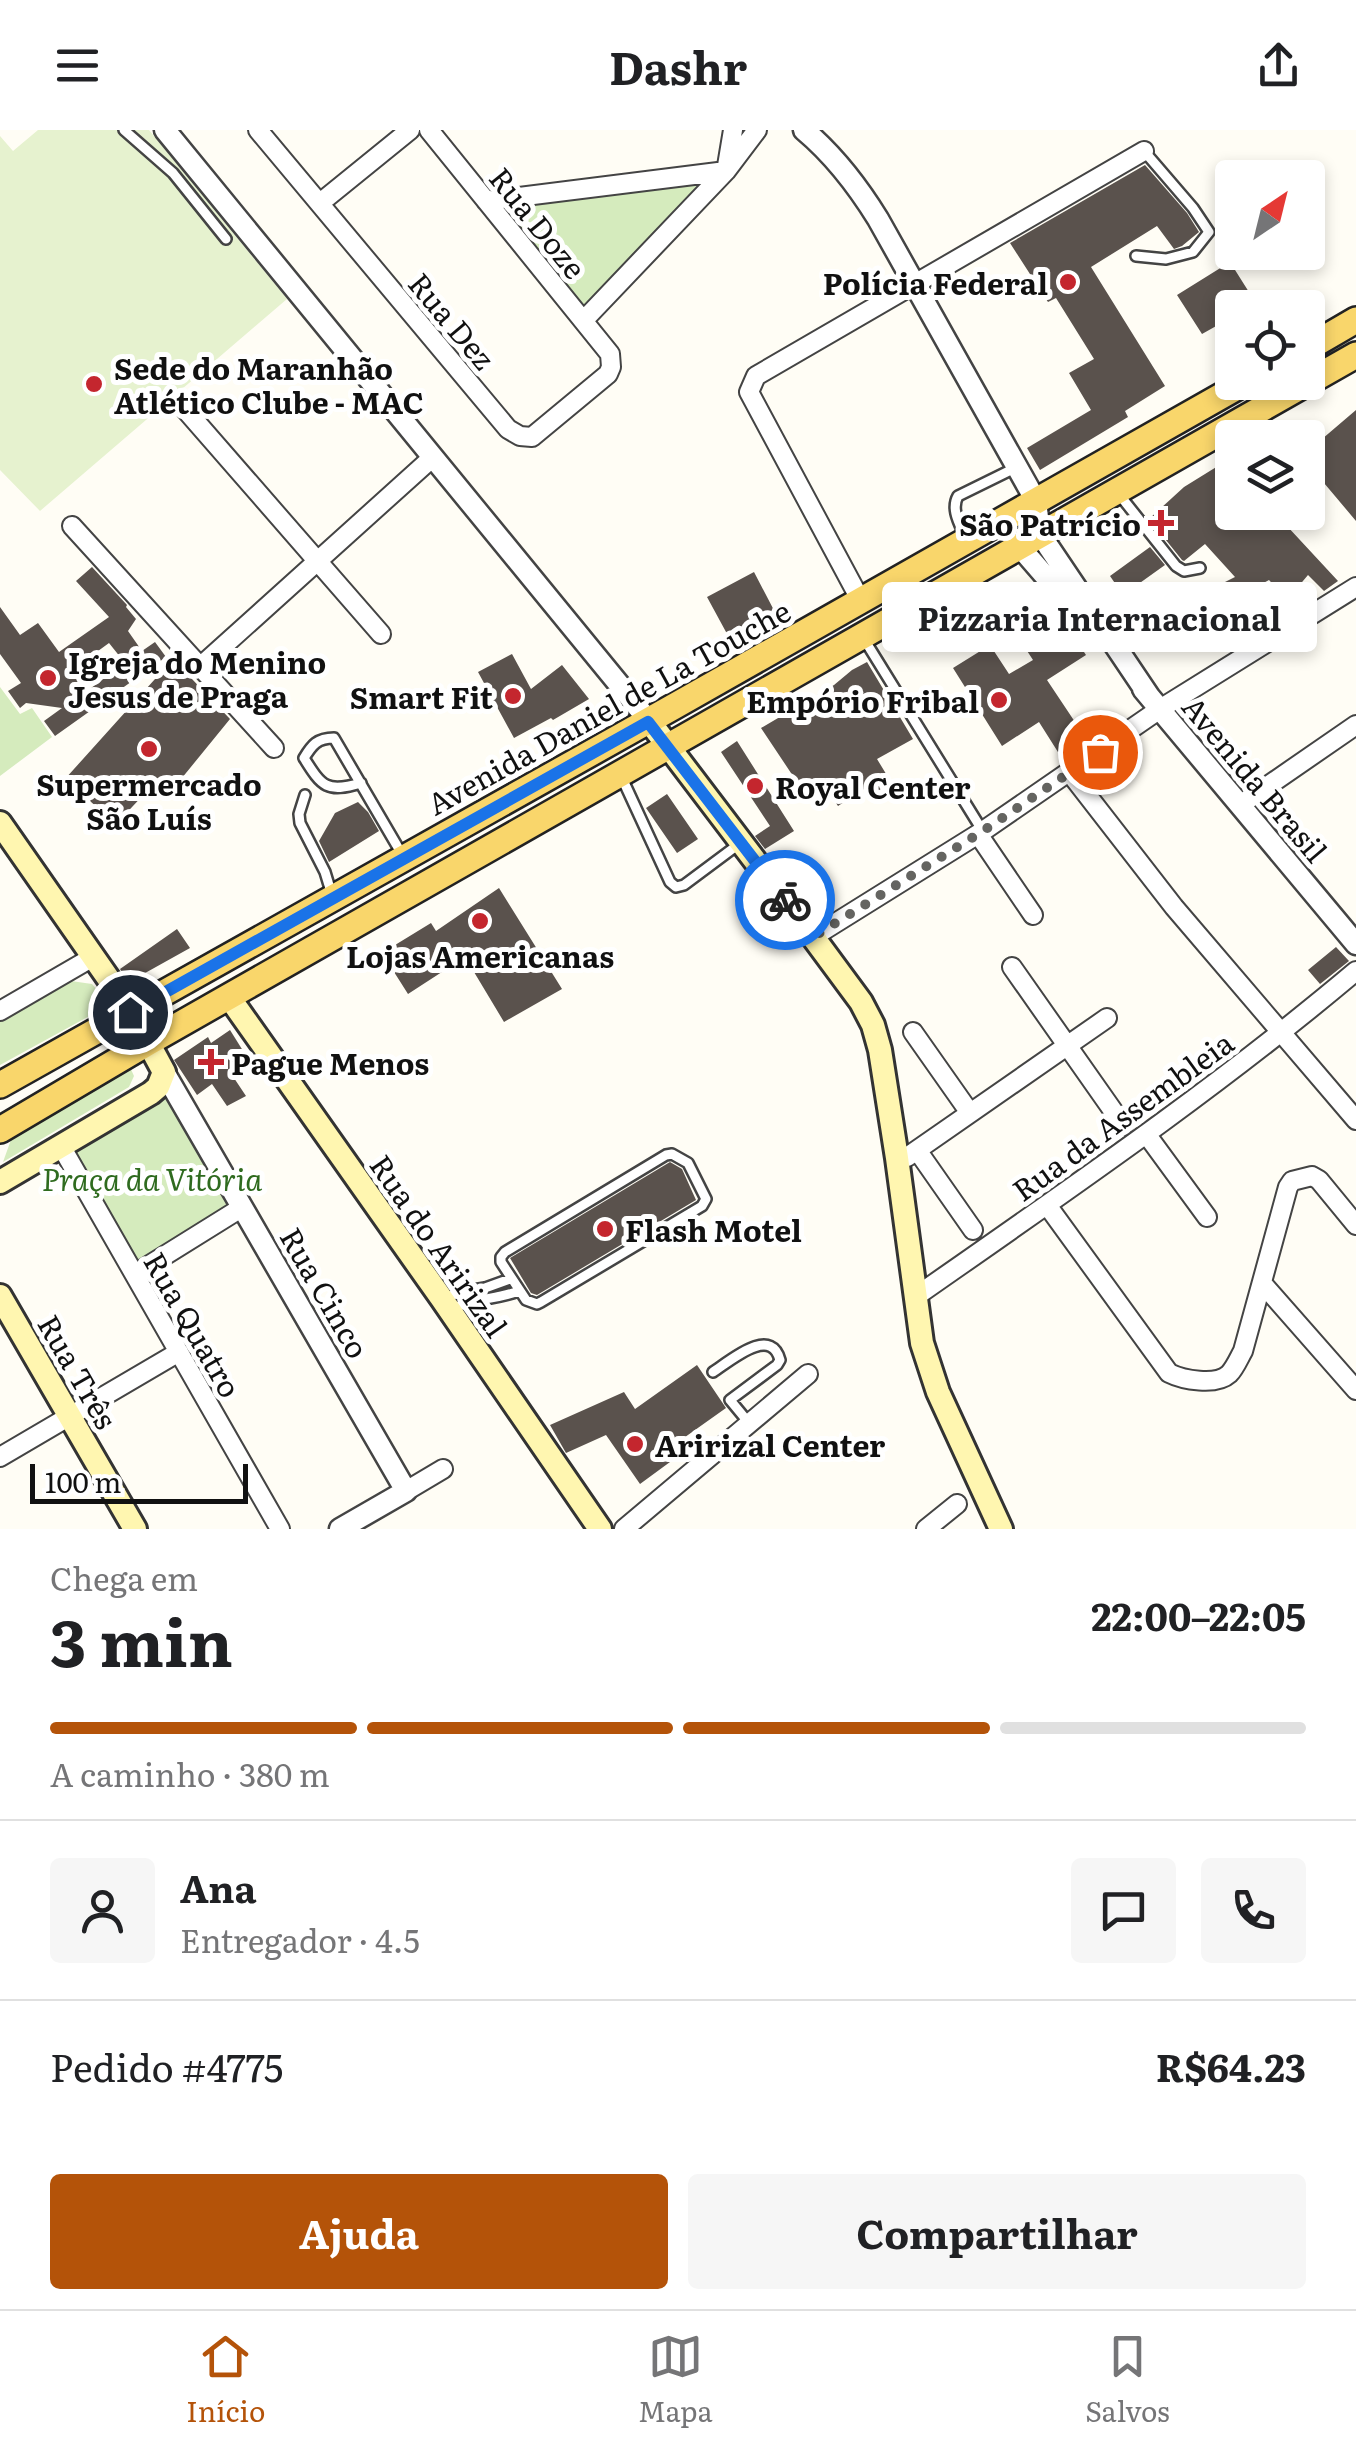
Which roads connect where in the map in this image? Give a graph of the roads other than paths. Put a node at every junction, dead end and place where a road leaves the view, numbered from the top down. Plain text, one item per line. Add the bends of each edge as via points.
1 (124, 130) edge
2 (165, 130) edge
3 (258, 130) edge
4 (410, 130) edge
5 (429, 130) edge
6 (734, 130) edge
7 (757, 130) edge
8 (804, 130) edge
9 (1144, 150) joint
10 (726, 171) junction
11 (486, 201) junction
12 (320, 204) junction
13 (226, 239) dead end
14 (1136, 256) dead end
15 (915, 284) junction
16 (584, 320) junction
17 (1356, 320) edge
18 (1325, 338) edge
19 (607, 348) joint
20 (1356, 355) edge
21 (1215, 400) edge
22 (184, 408) dead end
23 (433, 458) junction
24 (1017, 467) junction
25 (1116, 491) junction
26 (1036, 501) junction
27 (1008, 518) junction
28 (72, 526) dead end
29 (1030, 540) junction
30 (967, 541) junction
31 (317, 561) junction
32 (1200, 568) dead end
33 (1356, 586) edge
34 (861, 601) junction
35 (381, 634) dead end
36 (863, 636) junction
37 (200, 667) junction
38 (1155, 703) junction
39 (648, 722) junction
40 (1350, 729) edge
41 (274, 748) dead end
42 (670, 748) junction
43 (1356, 748) edge
44 (1070, 773) junction
45 (621, 775) junction
46 (362, 783) junction
47 (304, 795) dead end
48 (1240, 804) junction
49 (0, 823) edge
50 (980, 832) junction
51 (741, 842) junction
52 (8, 853) edge
53 (404, 858) junction
54 (333, 898) junction
55 (1033, 915) dead end
56 (813, 937) junction
57 (1356, 944) edge
58 (93, 957) junction
59 (1012, 968) dead end
60 (1356, 970) edge
61 (229, 997) junction
62 (0, 1010) edge
63 (130, 1012) junction
64 (1107, 1018) dead end
65 (104, 1026) junction
66 (913, 1032) dead end
67 (1282, 1033) junction
68 (149, 1042) junction
69 (1067, 1045) junction
70 (164, 1072) junction
71 (0, 1085) edge
72 (970, 1113) junction
73 (1356, 1120) edge
74 (1124, 1124) dead end
75 (4, 1128) edge
76 (1147, 1135) junction
77 (61, 1146) junction
78 (0, 1153) edge
79 (907, 1154) junction
80 (0, 1182) edge
81 (1047, 1204) junction
82 (242, 1208) junction
83 (1207, 1218) dead end
84 (1356, 1225) edge
85 (973, 1230) dead end
86 (134, 1274) junction
87 (510, 1279) junction
88 (1262, 1283) junction
89 (519, 1291) junction
90 (0, 1296) edge
91 (915, 1297) junction
92 (446, 1304) junction
93 (179, 1352) junction
94 (713, 1372) dead end
95 (808, 1374) dead end
96 (1356, 1390) edge
97 (70, 1416) junction
98 (750, 1424) junction
99 (0, 1456) edge
100 (443, 1470) dead end
101 (406, 1490) junction
102 (958, 1504) dead end
103 (136, 1529) edge
104 (280, 1529) edge
105 (340, 1529) edge
106 (600, 1529) edge
107 (624, 1529) edge
108 (926, 1529) edge
109 (1001, 1529) edge

1 - 13 lane via 173,173
2 - 23 street
3 - 12 street, Rua Dez
4 - 12 street
5 - 11 street, Rua Doze
6 - 10 street
7 - 10 street
8 - 15 street via 859,188
9 - 14 lane via 1210,232 1193,252 1166,260
9 - 15 street
10 - 11 street
10 - 16 street
11 - 16 street, Rua Doze
12 - 19 street, Rua Dez via 513,433 537,434 608,374
15 - 24 street
15 - 34 street via 756,376 750,386
16 - 19 street, Rua Doze
17 - 18 main road
20 - 25 main road
21 - 26 main road, Avenida Daniel de La Touche
22 - 31 street
23 - 31 street
23 - 39 street
24 - 26 street
24 - 30 lane via 958,496 955,512
25 - 29 main road
25 - 32 lane via 1176,566
26 - 27 main road, Avenida Daniel de La Touche
26 - 29 street
27 - 29 main road
27 - 30 main road, Avenida Daniel de La Touche
28 - 37 street
29 - 36 main road
29 - 38 street, Avenida Brasil
30 - 34 main road, Avenida Daniel de La Touche
31 - 35 street
31 - 37 street
33 - 38 street
34 - 39 main road, Avenida Daniel de La Touche
36 - 42 main road
36 - 50 lane
37 - 41 street
38 - 44 street
38 - 48 street, Avenida Brasil
39 - 42 main road
39 - 53 main road, Avenida Daniel de La Touche
40 - 43 street
40 - 48 street
42 - 45 main road
42 - 51 main road
44 - 50 street
44 - 67 street
45 - 51 lane via 676,886
45 - 61 main road
46 - 46 lane via 334,738 312,744 304,758 317,780 331,789
46 - 53 lane
47 - 54 lane via 300,823
48 - 57 street, Avenida Brasil
49 - 52 main road
50 - 55 street
50 - 56 street
51 - 56 main road
52 - 58 main road
53 - 54 main road, Avenida Daniel de La Touche
54 - 63 main road, Avenida Daniel de La Touche
56 - 79 main road via 873,1025
58 - 62 street
58 - 63 main road
59 - 69 street
60 - 67 street, Rua da Assembleia
61 - 68 main road
61 - 92 main road, Rua do Aririzal
63 - 65 main road, Avenida Daniel de La Touche
63 - 68 main road
64 - 69 street
65 - 68 main road via 132,1030
65 - 71 main road, Avenida Daniel de La Touche
66 - 72 street
67 - 73 street
67 - 76 street, Rua da Assembleia
68 - 70 main road
68 - 75 main road
69 - 72 street
69 - 74 street
70 - 77 main road via 151,1093
70 - 82 street, Rua Cinco
72 - 79 street
75 - 78 main road
76 - 81 street, Rua da Assembleia
76 - 83 street
77 - 80 main road
77 - 86 street, Rua Quatro
79 - 85 street
79 - 91 main road
81 - 88 street via 1169,1373 1180,1378 1229,1374
81 - 91 street, Rua da Assembleia
82 - 86 street
82 - 101 street, Rua Cinco
84 - 88 street via 1319,1180 1292,1181
86 - 93 street, Rua Quatro
87 - 89 lane
87 - 89 lane via 501,1262 509,1248 666,1156 688,1163 706,1199 698,1208 537,1304
87 - 92 lane via 460,1292
88 - 96 street
89 - 92 lane
90 - 97 main road, Rua Três
91 - 109 main road via 928,1368
92 - 106 main road, Rua do Aririzal
93 - 97 street
93 - 104 street, Rua Quatro
94 - 98 lane via 754,1345 777,1351 777,1364 730,1400
95 - 98 street
97 - 99 street
97 - 103 main road, Rua Três
98 - 107 street
100 - 101 street
101 - 105 street
102 - 108 street

